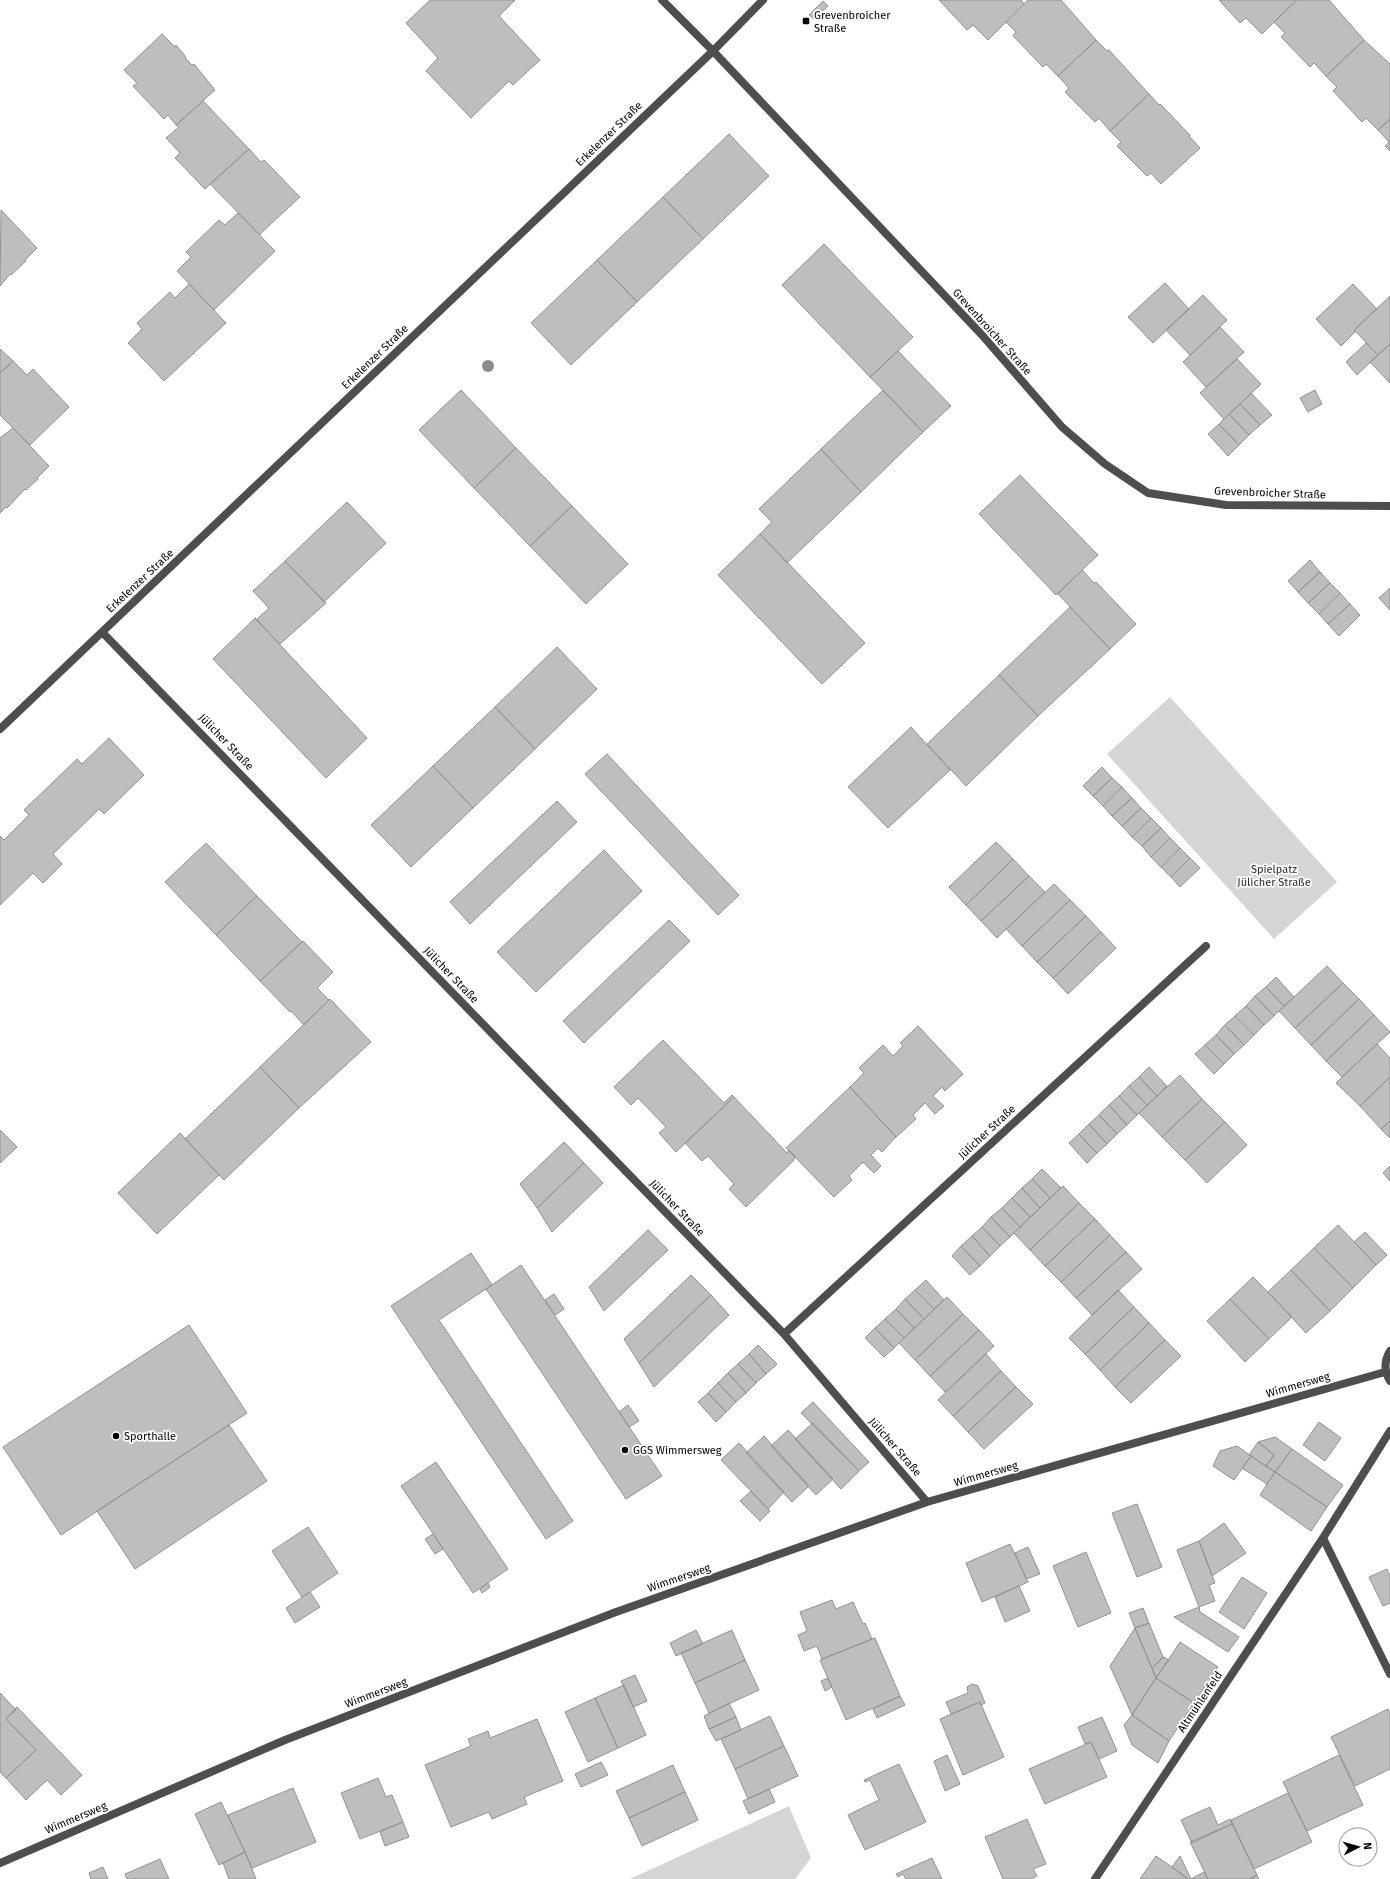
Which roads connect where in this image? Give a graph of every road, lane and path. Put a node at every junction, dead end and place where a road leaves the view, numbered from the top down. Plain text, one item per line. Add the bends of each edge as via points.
1 (662, 0) edge
2 (763, 0) edge
3 (713, 51) junction
4 (1390, 506) edge
5 (102, 632) junction
6 (0, 729) edge
7 (1206, 946) dead end
8 (784, 1334) junction
9 (1390, 1351) edge
10 (1385, 1372) junction
11 (1390, 1381) edge
12 (1390, 1431) edge
13 (927, 1502) junction
14 (1323, 1538) junction
15 (1390, 1674) edge
16 (0, 1863) edge
17 (1095, 1879) edge

1 - 3 street, Grevenbroicher Straße
2 - 3 street, Erkelenzer Straße
3 - 4 street, Grevenbroicher Straße via 982,335 1062,427 1111,468 1148,493 1226,505
3 - 5 street, Erkelenzer Straße
5 - 6 street, Erkelenzer Straße
5 - 8 street, Jülicher Straße
7 - 8 street, Jülicher Straße
8 - 13 street, Jülicher Straße
9 - 10 street via 1385,1361
10 - 11 street
10 - 13 street, Wimmersweg
12 - 14 street, Altmühlenfeld
13 - 16 street, Wimmersweg via 616,1612 293,1737
14 - 15 street
14 - 17 street, Altmühlenfeld

